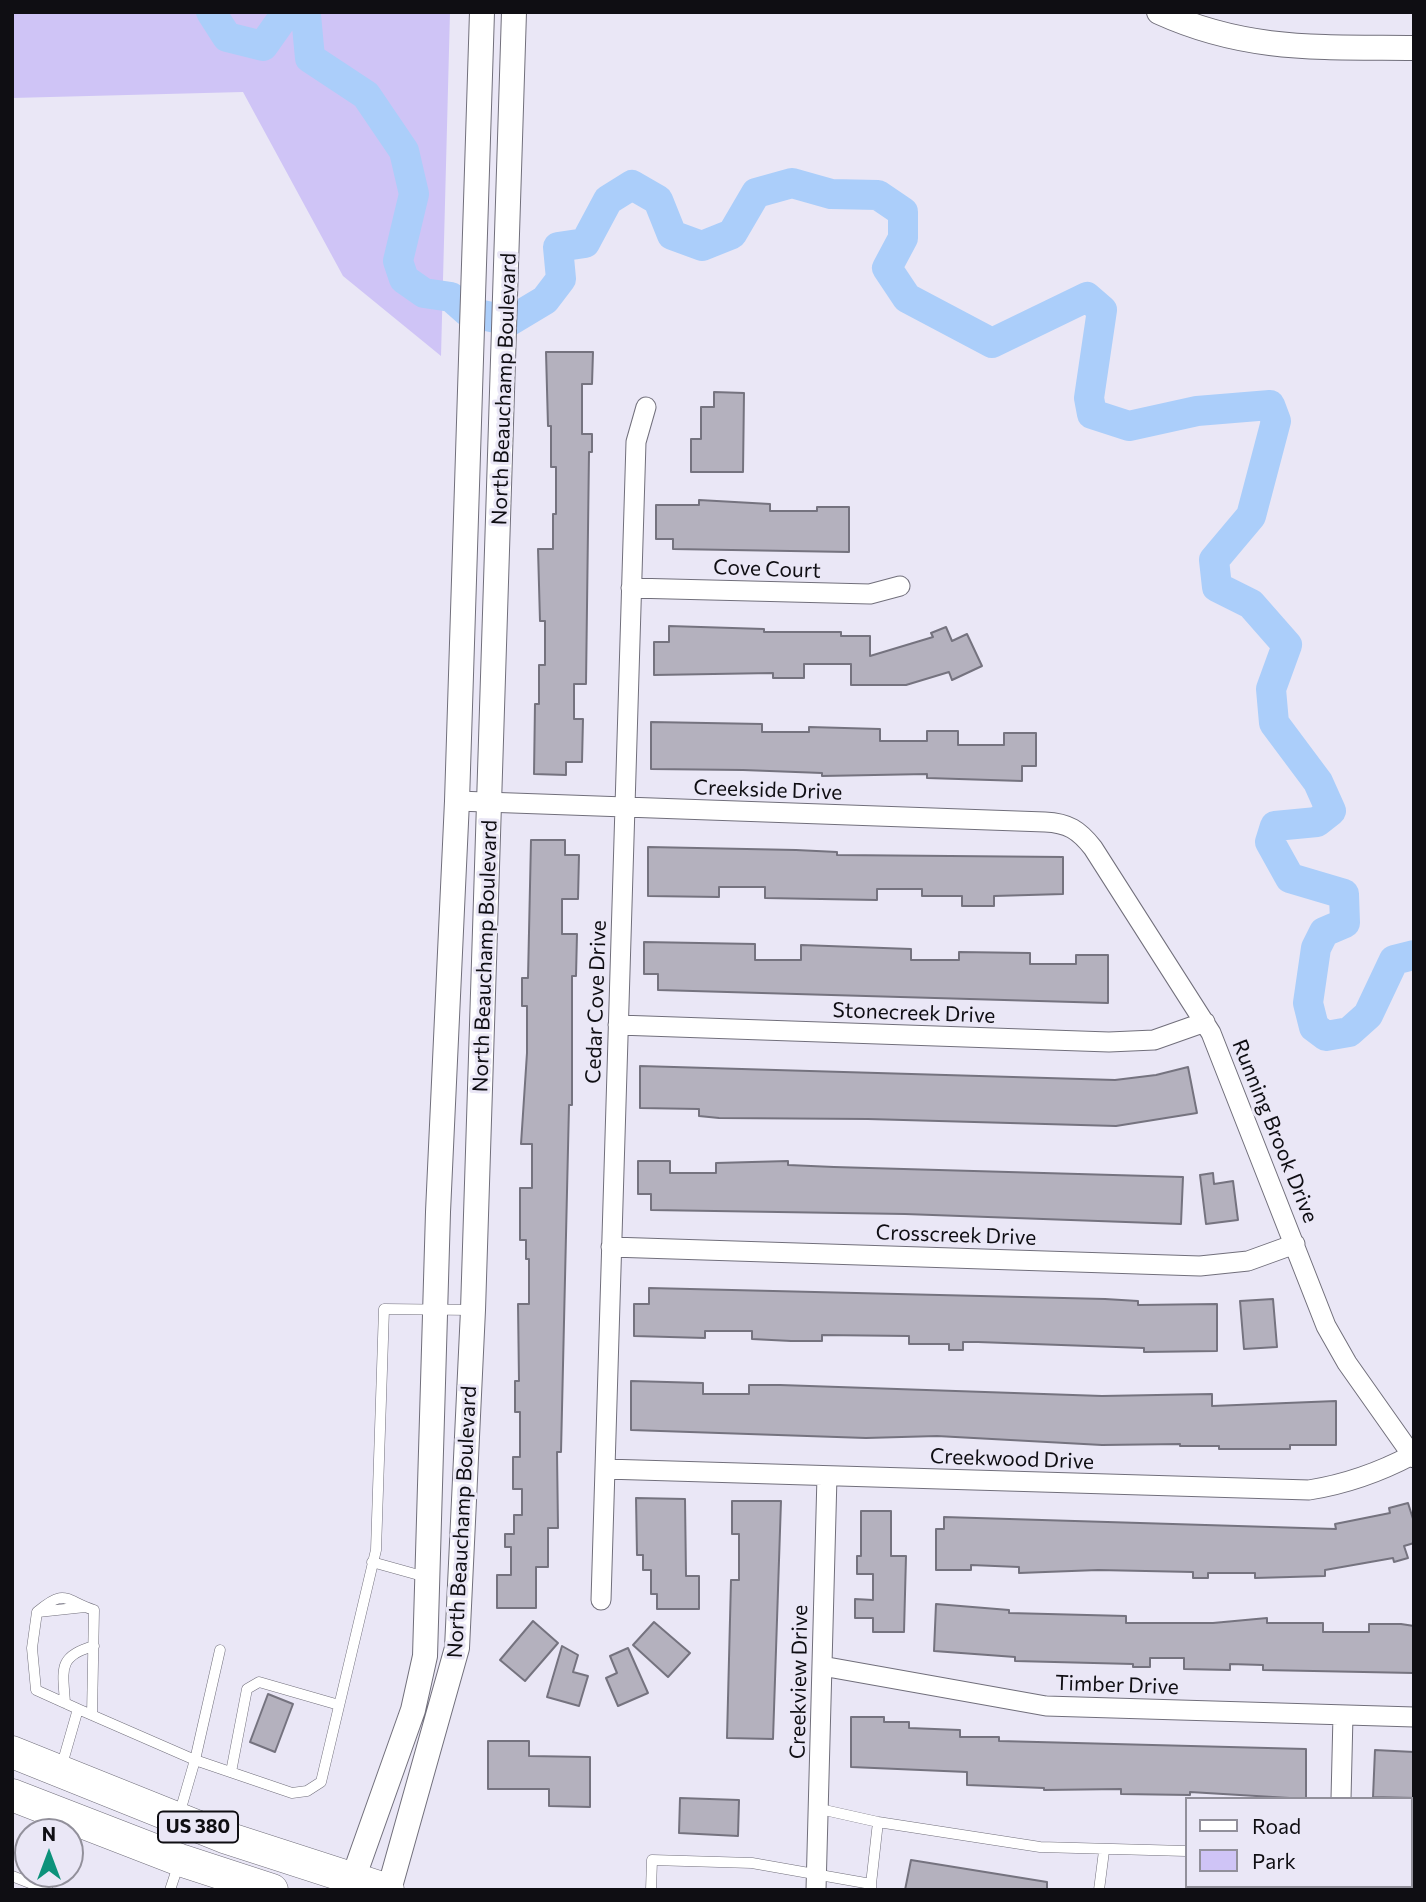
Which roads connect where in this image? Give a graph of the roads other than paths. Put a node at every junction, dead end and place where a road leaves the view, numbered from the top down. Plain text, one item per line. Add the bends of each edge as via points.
1 (482, 12) edge
2 (514, 12) edge
3 (1159, 12) edge
4 (1414, 48) edge
5 (646, 407) dead end
6 (900, 586) dead end
7 (631, 588) junction
8 (457, 801) junction
9 (490, 803) junction
10 (625, 808) junction
11 (1077, 829) joint
12 (1205, 1022) junction
13 (618, 1025) junction
14 (1295, 1244) junction
15 (611, 1247) junction
16 (436, 1310) junction
17 (473, 1310) junction
18 (1413, 1456) edge
19 (605, 1469) junction
20 (827, 1476) junction
21 (372, 1562) junction
22 (429, 1578) junction
23 (601, 1600) dead end
24 (94, 1646) junction
25 (457, 1648) junction
26 (220, 1650) dead end
27 (822, 1666) junction
28 (65, 1703) junction
29 (339, 1705) junction
30 (78, 1709) junction
31 (93, 1715) junction
32 (1343, 1715) junction
33 (1414, 1717) edge
34 (12, 1752) edge
35 (195, 1760) junction
36 (60, 1771) junction
37 (231, 1772) junction
38 (12, 1795) edge
39 (1341, 1797) edge
40 (820, 1809) junction
41 (177, 1818) junction
42 (878, 1822) junction
43 (1104, 1851) junction
44 (1184, 1851) edge
45 (180, 1860) junction
46 (12, 1876) edge
47 (817, 1882) edge
48 (351, 1884) edge
49 (871, 1887) edge
50 (43, 1889) edge
51 (170, 1890) edge
52 (272, 1890) edge
53 (388, 1890) edge
54 (651, 1890) edge
55 (1099, 1890) edge

1 - 8 street, North Beauchamp Boulevard
2 - 9 street, North Beauchamp Boulevard
3 - 4 street via 1251,43
5 - 7 street, Cedar Cove Drive via 636,442
6 - 7 street, Cove Court via 870,594
7 - 10 street, Cedar Cove Drive
8 - 9 street, Creekside Drive
8 - 16 street, North Beauchamp Boulevard
9 - 10 street, Creekside Drive
9 - 17 street, North Beauchamp Boulevard
10 - 11 street, Creekside Drive via 1045,822
10 - 13 street, Cedar Cove Drive
11 - 12 street, Running Brook Drive
12 - 13 street, Stonecreek Drive via 1154,1040 1109,1042
12 - 14 street, Running Brook Drive
13 - 15 street, Cedar Cove Drive
14 - 15 street, Crosscreek Drive via 1248,1261 1200,1266
14 - 18 street, Running Brook Drive via 1326,1326
15 - 19 street, Cedar Cove Drive
16 - 17 lane
16 - 21 lane via 384,1309
16 - 22 street, North Beauchamp Boulevard
17 - 25 street, North Beauchamp Boulevard
18 - 20 street, Creekwood Drive via 1347,1484 1309,1490
19 - 20 street, Creekwood Drive
19 - 23 street, Cedar Cove Drive
20 - 27 street, Creekview Drive
21 - 22 lane
21 - 29 lane
22 - 25 street via 444,1585 446,1641
22 - 48 street, North Beauchamp Boulevard via 422,1681
24 - 28 lane via 66,1659
24 - 28 lane via 90,1609 66,1596 54,1598 37,1612 32,1648 36,1690
24 - 31 lane
25 - 53 street, North Beauchamp Boulevard
26 - 35 lane
27 - 32 street, Timber Drive via 1046,1706
27 - 40 street, Creekview Drive
28 - 30 lane
29 - 37 lane via 321,1782 307,1791 292,1793
29 - 37 lane via 259,1682 247,1689
30 - 31 lane
30 - 36 lane
31 - 35 lane
32 - 33 street, Timber Drive
32 - 39 street
34 - 36 highway, US 380
35 - 37 lane
35 - 41 lane
36 - 41 highway, US 380
38 - 45 highway, US 380
40 - 42 lane
40 - 47 street, Creekview Drive
41 - 48 highway, US 380
42 - 43 lane via 1040,1847
42 - 49 lane
43 - 44 lane
43 - 55 lane
45 - 51 lane
45 - 52 highway, US 380
46 - 50 lane
47 - 49 lane
47 - 54 lane via 752,1863 652,1860
48 - 53 highway, US 380

